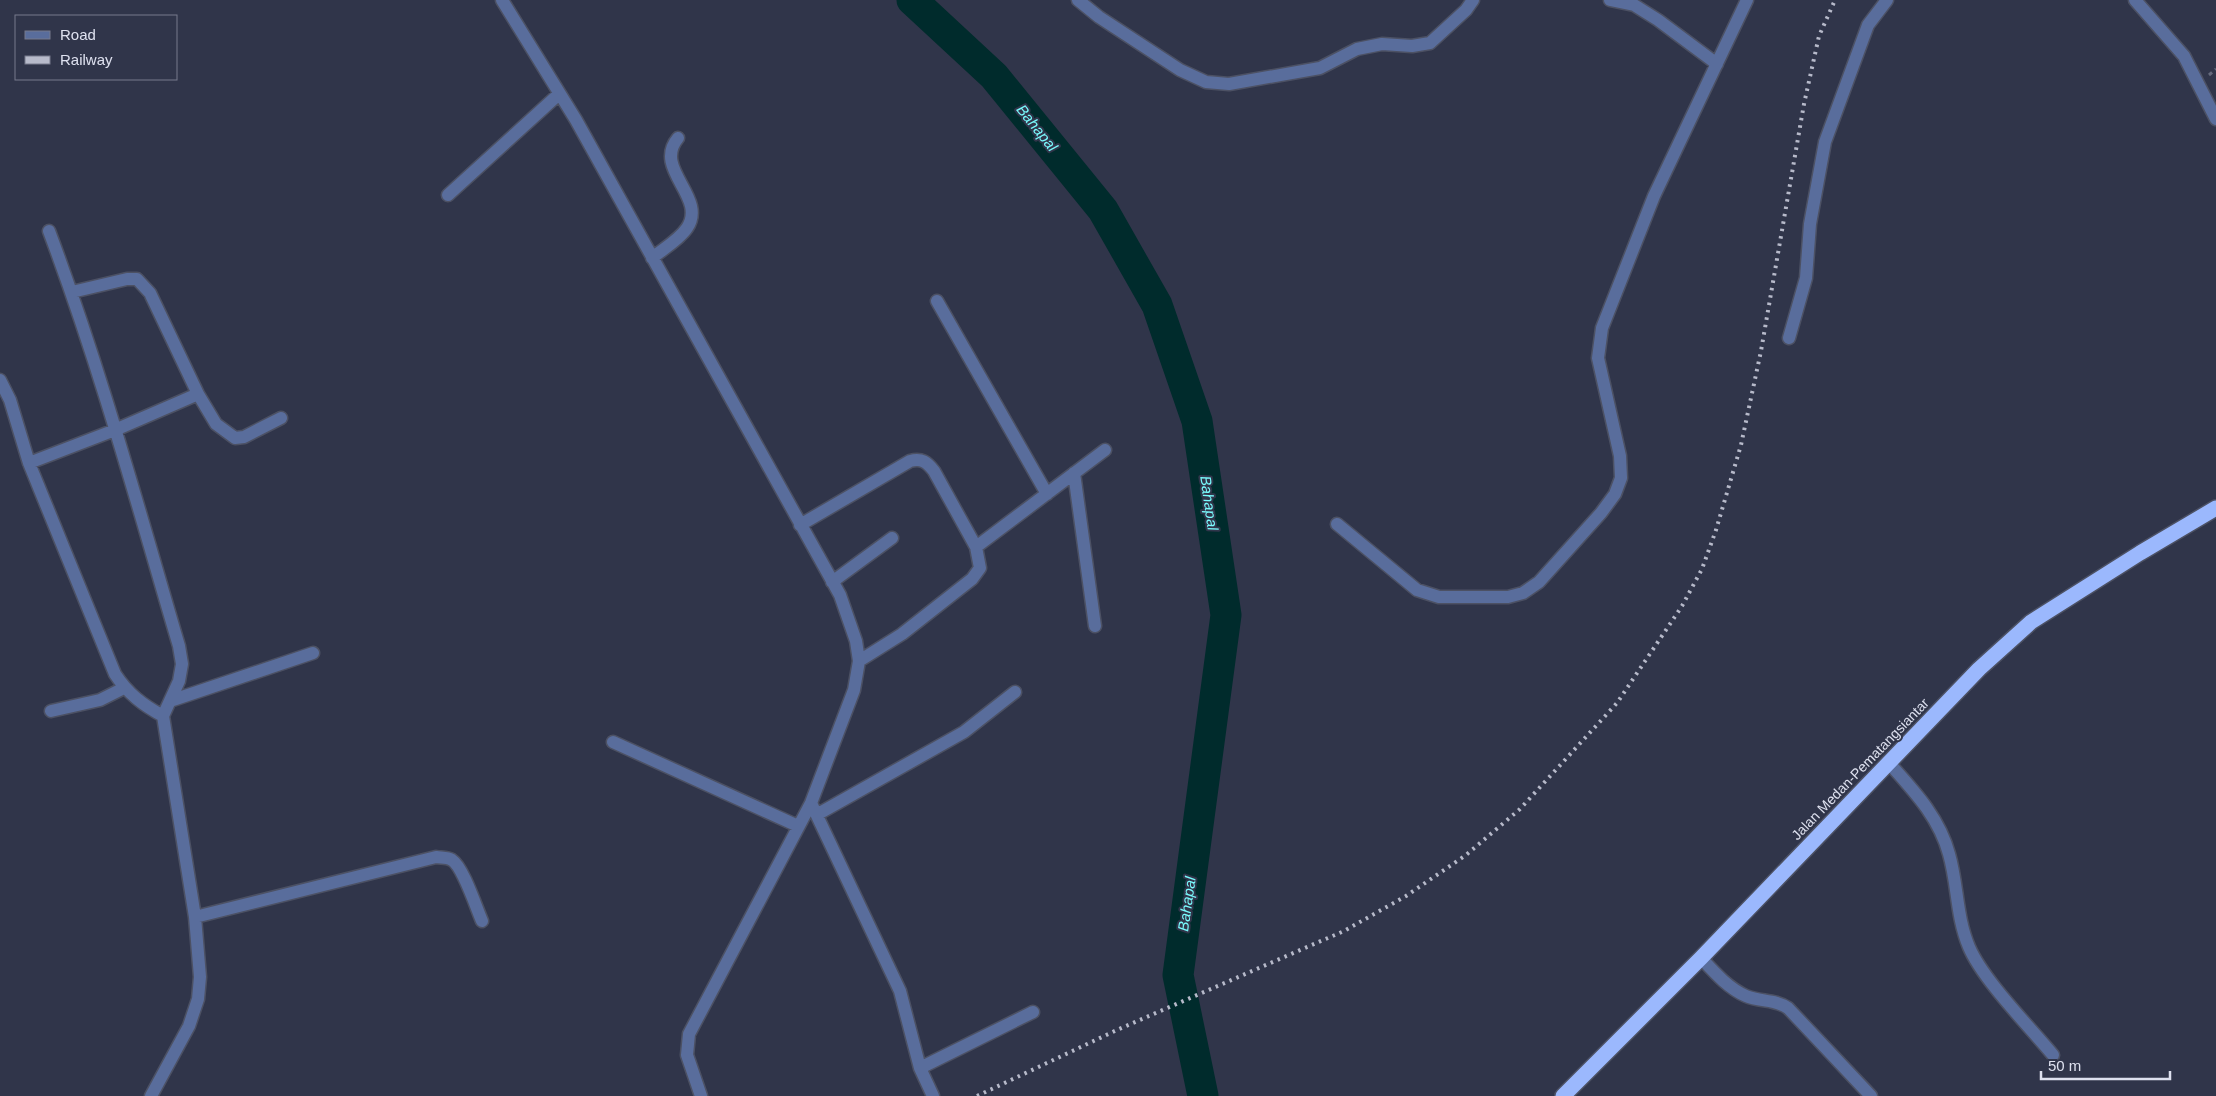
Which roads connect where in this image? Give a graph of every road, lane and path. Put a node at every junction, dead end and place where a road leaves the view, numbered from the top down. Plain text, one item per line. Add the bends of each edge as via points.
1 (502, 0) edge
2 (1078, 0) edge
3 (1473, 0) edge
4 (1610, 0) edge
5 (1748, 0) edge
6 (1887, 0) edge
7 (2135, 0) edge
8 (1717, 64) junction
9 (559, 94) junction
10 (2216, 119) edge
11 (678, 138) dead end
12 (448, 195) dead end
13 (49, 231) dead end
14 (652, 258) junction
15 (72, 292) junction
16 (937, 301) dead end
17 (1789, 338) dead end
18 (0, 380) edge
19 (198, 394) junction
20 (281, 418) dead end
21 (116, 430) junction
22 (1105, 450) dead end
23 (29, 463) junction
24 (1074, 473) junction
25 (1047, 494) junction
26 (2216, 508) edge
27 (1337, 524) dead end
28 (800, 525) junction
29 (892, 538) dead end
30 (976, 548) junction
31 (832, 582) junction
32 (1095, 626) dead end
33 (313, 653) dead end
34 (859, 661) junction
35 (124, 688) junction
36 (1015, 692) dead end
37 (173, 700) junction
38 (51, 711) dead end
39 (163, 716) junction
40 (614, 742) dead end
41 (1889, 763) junction
42 (811, 803) junction
43 (818, 814) junction
44 (798, 826) junction
45 (195, 917) junction
46 (482, 921) dead end
47 (1701, 958) junction
48 (1033, 1012) dead end
49 (2053, 1055) dead end
50 (920, 1068) junction
51 (151, 1096) edge
52 (702, 1096) edge
53 (932, 1096) edge
54 (1563, 1096) edge
55 (1871, 1096) edge

1 - 9 street
2 - 3 street via 1099,18 1188,74 1206,82 1229,84 1320,68 1358,50 1382,44 1412,46 1430,43
4 - 8 street via 1634,5
5 - 8 street
6 - 17 street via 1868,25 1825,142 1810,224 1806,278
7 - 10 street via 2184,56
8 - 27 street via 1654,196 1602,328 1598,358 1620,456 1621,478 1615,494 1601,513 1539,582 1523,593 1508,597 1439,597 1417,590
9 - 12 street
9 - 14 street
11 - 14 street via 670,150 670,160 692,206 692,216 680,236
13 - 15 street
14 - 28 street
15 - 19 street via 127,279 137,279 144,284
15 - 21 street
16 - 25 street
18 - 23 street via 10,400
19 - 20 street via 216,424 235,438 244,437
19 - 21 street
21 - 23 street
21 - 37 street via 179,646 182,664
22 - 24 street
23 - 35 street via 115,674
24 - 25 street
24 - 32 street
25 - 30 street
26 - 41 highway, Jalan Medan-Pematangsiantar via 2031,622 1979,669
28 - 30 street via 918,459 925,461 934,471
28 - 31 street
29 - 31 street
30 - 34 street via 981,563 978,573 902,634
31 - 34 street via 849,615
33 - 37 street
34 - 42 street via 854,690
35 - 38 street via 100,700
35 - 39 street via 139,703
36 - 43 street via 964,732
37 - 39 street
39 - 45 street
40 - 44 street
41 - 47 highway, Jalan Medan-Pematangsiantar
41 - 49 street via 1938,824 1950,855 1958,912 1969,948
42 - 43 street
42 - 44 street
43 - 50 street via 900,991
44 - 52 street via 689,1034 687,1055
45 - 46 street via 446,858 453,860 459,869
45 - 51 street via 200,977 198,999 189,1026
47 - 54 highway, Jalan Medan-Pematangsiantar
47 - 55 street via 1735,990 1748,997 1780,1002 1788,1008
48 - 50 street
50 - 53 street

